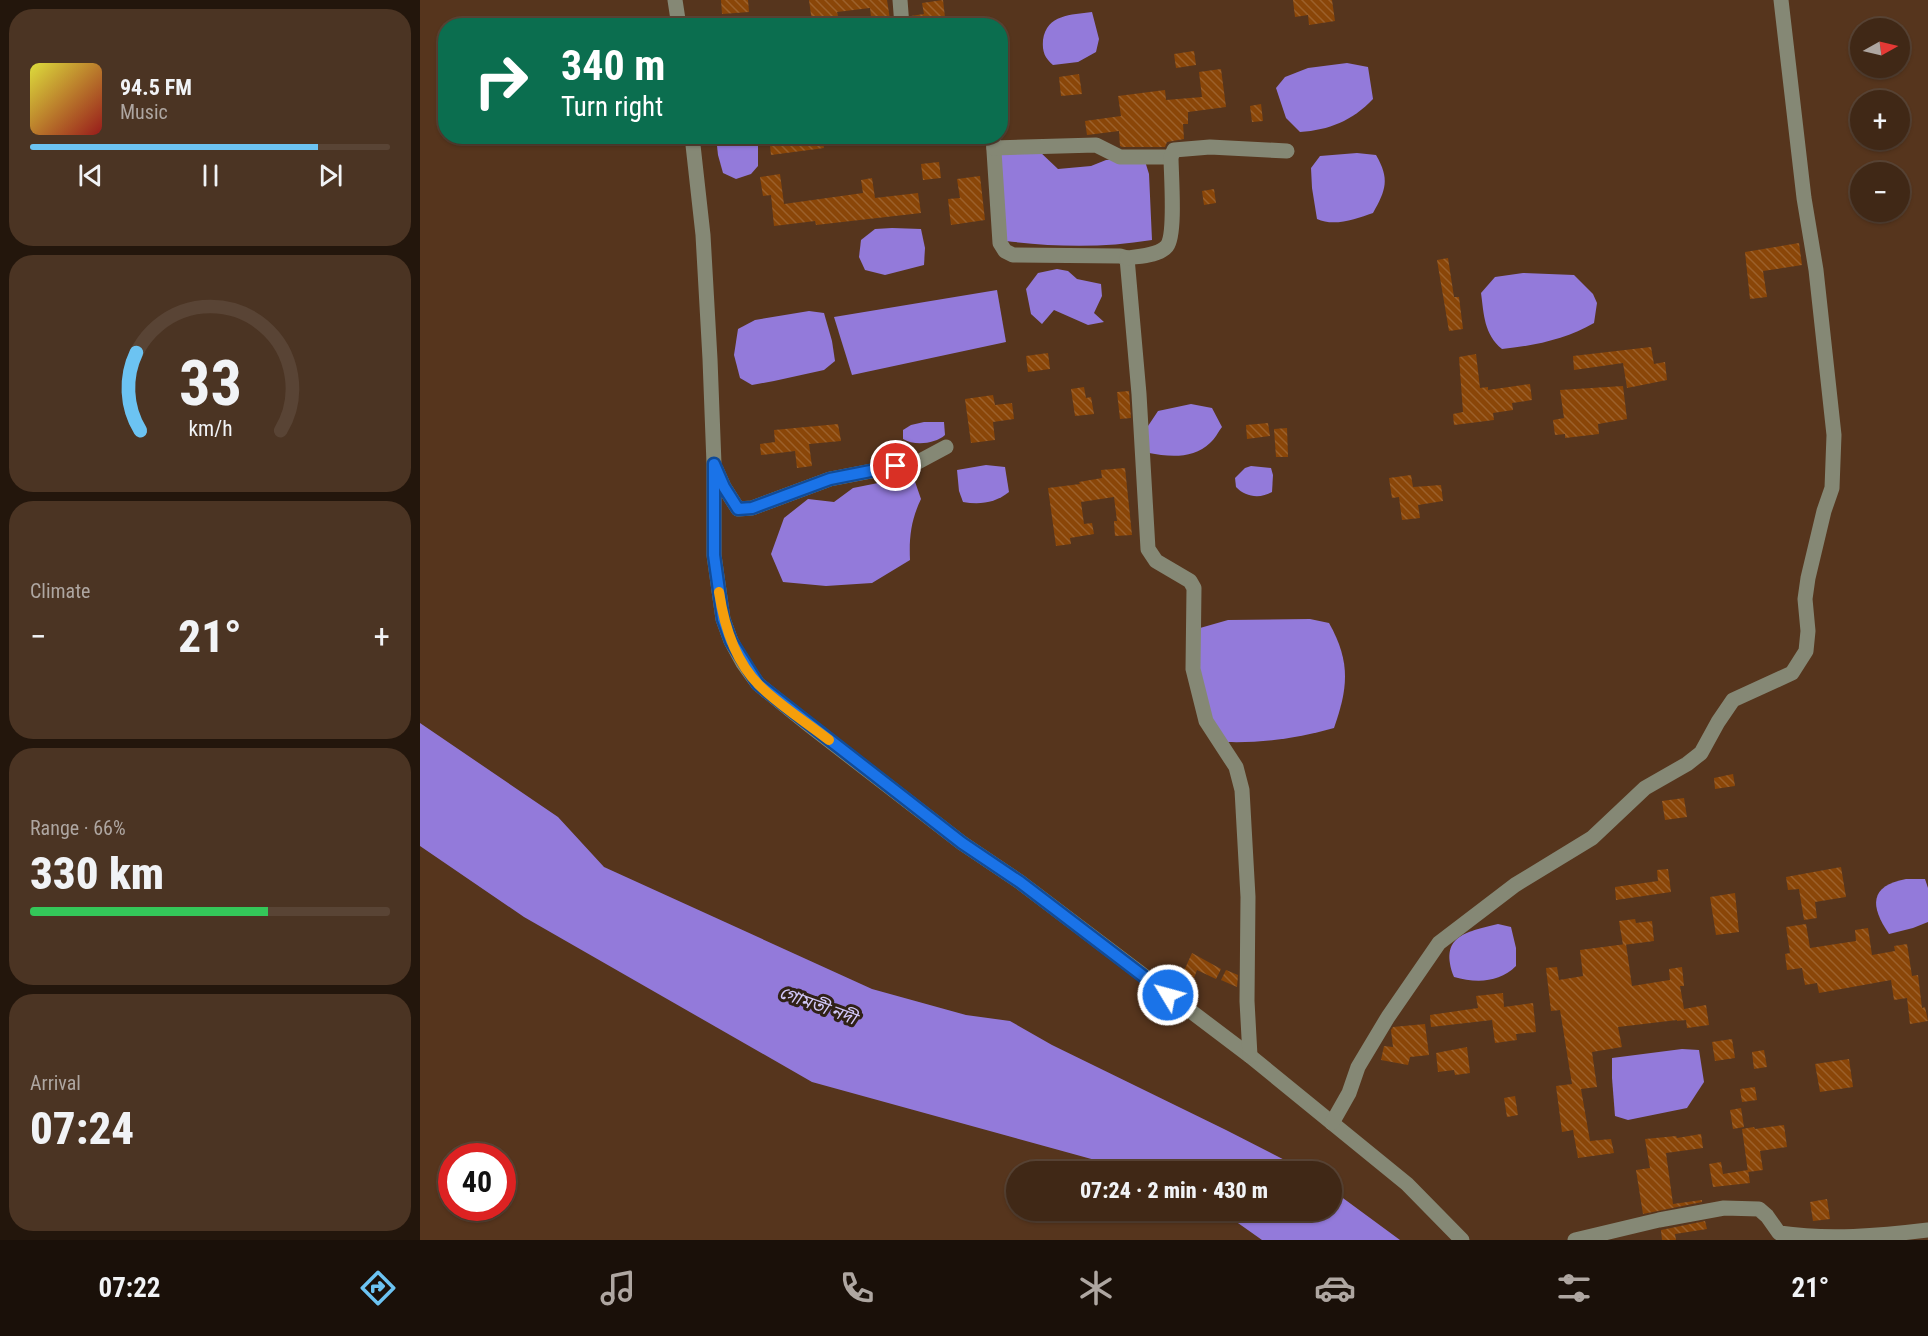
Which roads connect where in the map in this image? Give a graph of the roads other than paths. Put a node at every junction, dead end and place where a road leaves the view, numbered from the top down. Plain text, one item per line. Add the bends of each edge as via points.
1 (675, 0) edge
2 (900, 0) edge
3 (1781, 0) edge
4 (678, 18) edge
5 (901, 18) edge
6 (1008, 142) edge
7 (693, 144) edge
8 (993, 144) edge
9 (1287, 150) dead end
10 (1171, 157) junction
11 (1127, 258) junction
12 (946, 447) dead end
13 (714, 464) junction
14 (1250, 1056) junction
15 (1332, 1122) junction
16 (1928, 1230) edge
17 (1462, 1240) edge
18 (1575, 1240) edge

1 - 4 street
2 - 5 street
3 - 15 street via 1834,435 1832,488 1805,599 1806,651 1792,672 1733,700 1701,753 1645,788 1592,838 1515,885 1439,943 1358,1067
6 - 10 street via 1096,145 1120,158
7 - 13 street via 703,246
8 - 11 street via 1000,243 1005,251 1013,255
9 - 10 street via 1201,148 1174,150
10 - 11 street via 1172,234 1167,246 1156,253
11 - 14 street via 1148,549 1156,561 1190,581 1194,588 1193,669 1206,722 1236,767 1242,790
12 - 13 street via 918,462 830,479 752,508 738,509
13 - 14 street via 714,555 723,619 731,641 758,684 953,836
14 - 15 street
15 - 17 street via 1407,1185
16 - 18 street via 1876,1236 1796,1236 1779,1233 1759,1209 1724,1208

